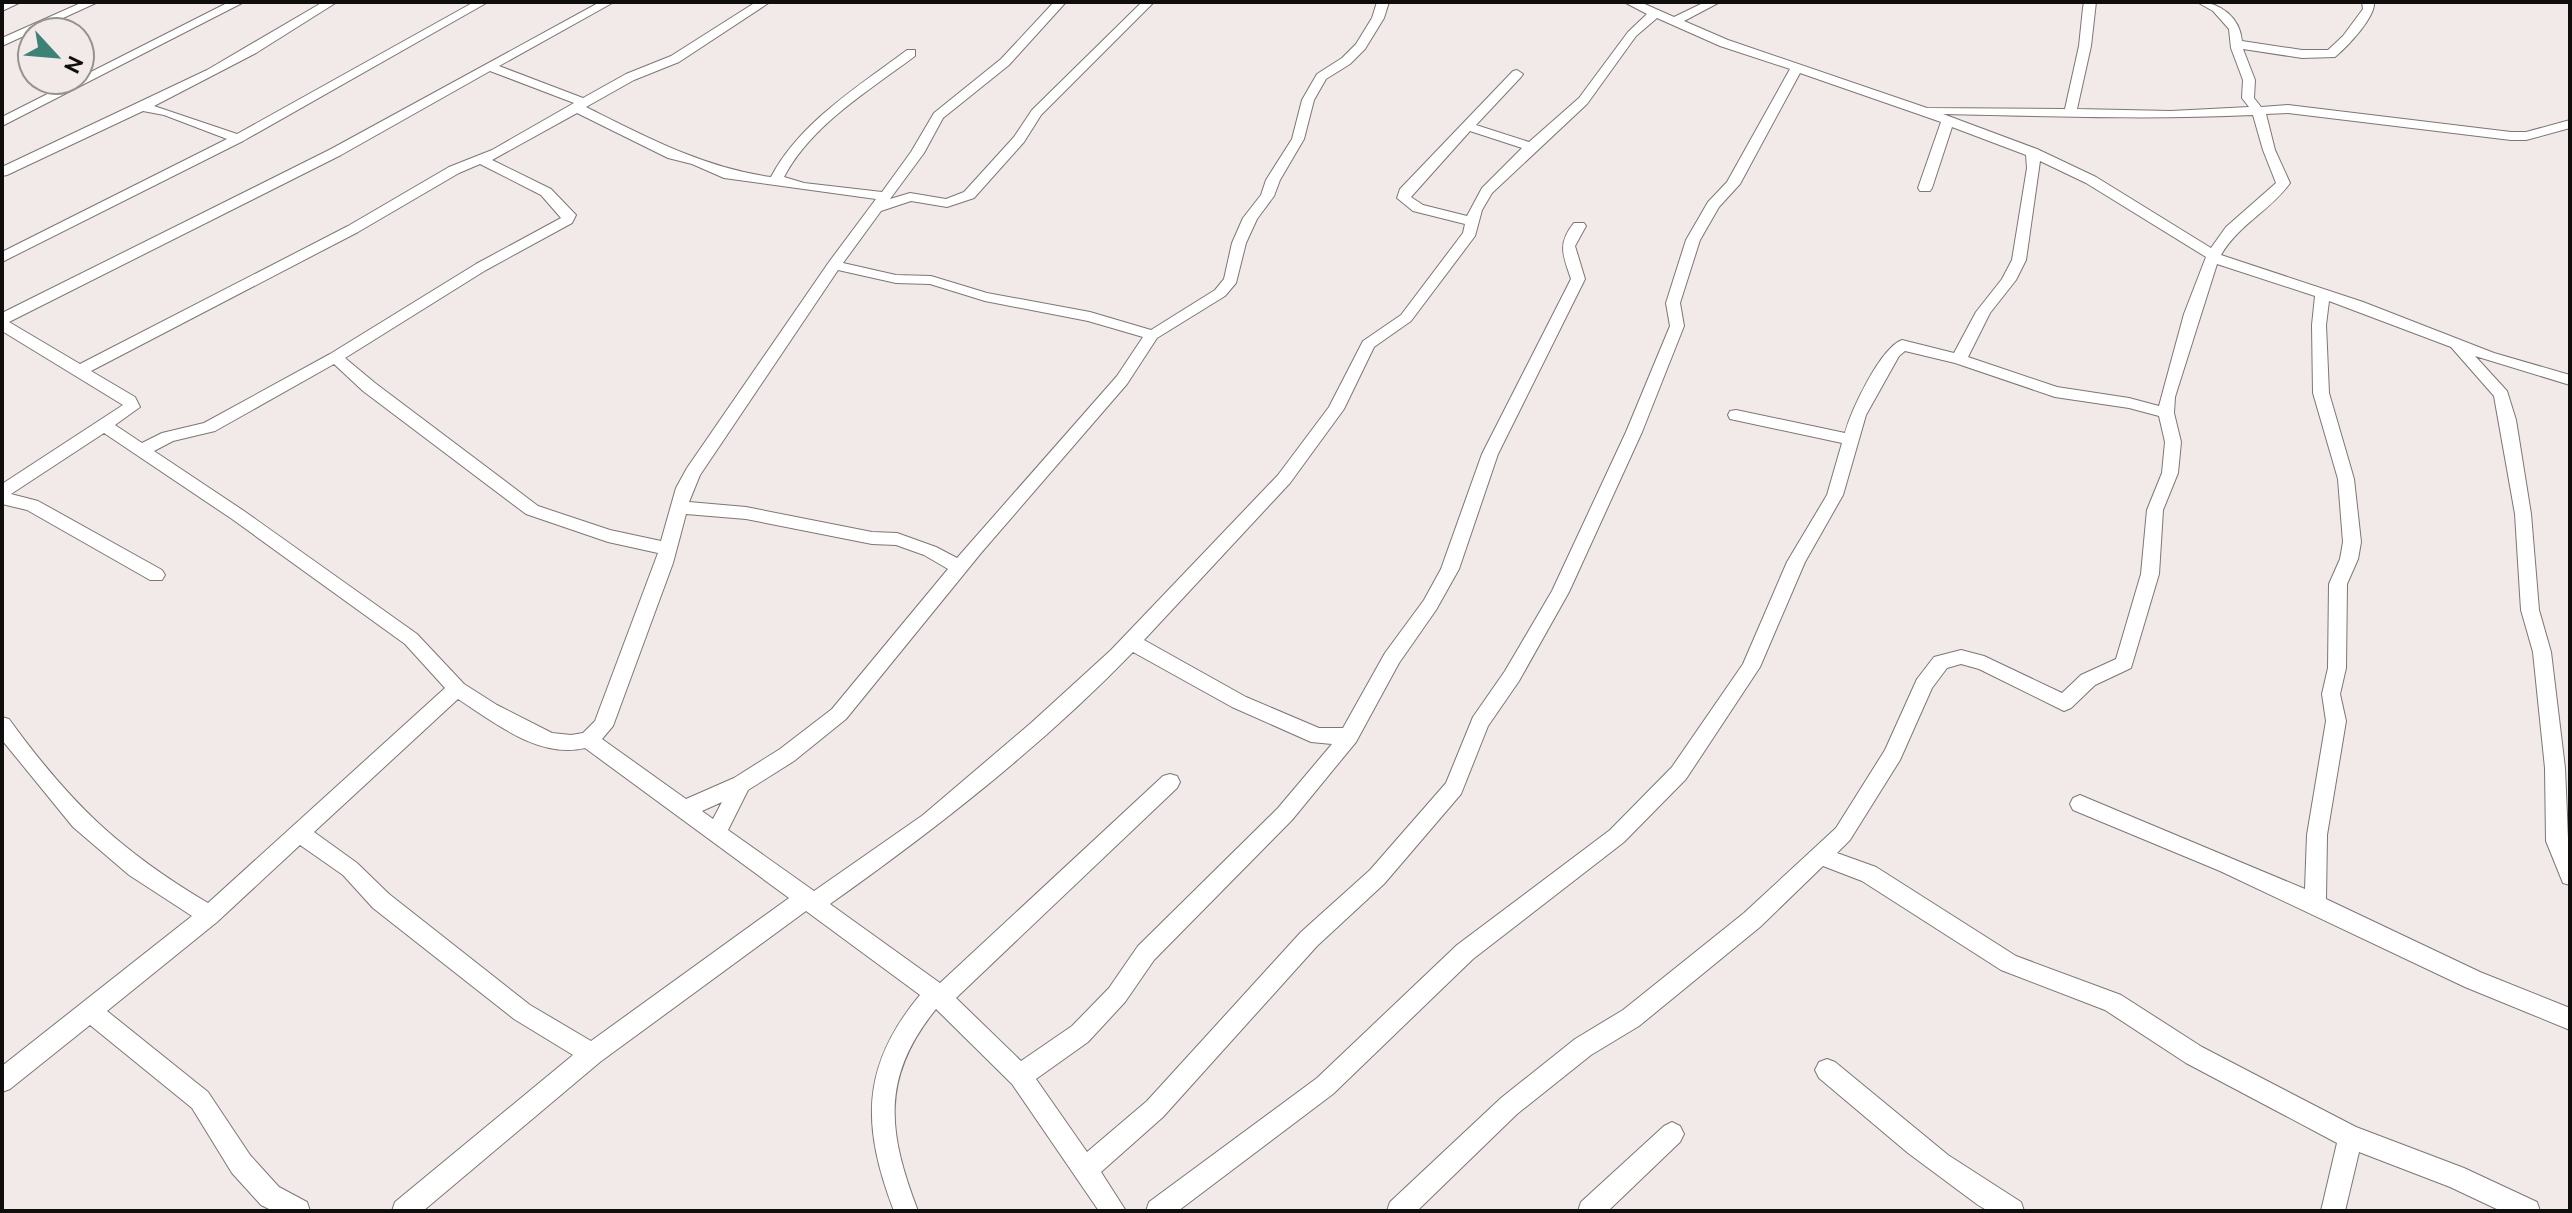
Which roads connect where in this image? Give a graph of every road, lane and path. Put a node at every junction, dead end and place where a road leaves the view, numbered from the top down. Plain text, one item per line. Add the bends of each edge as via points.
1 (15, 2) edge
2 (92, 2) edge
3 (238, 2) edge
4 (331, 2) edge
5 (482, 2) edge
6 (608, 2) edge
7 (764, 2) edge
8 (1060, 2) edge
9 (1148, 2) edge
10 (1383, 2) edge
11 (1630, 2) edge
12 (1714, 2) edge
13 (2090, 2) edge
14 (2203, 2) edge
15 (2368, 2) edge
16 (2, 8) edge
17 (1654, 14) junction
18 (1673, 22) junction
19 (2, 42) edge
20 (2236, 44) junction
21 (911, 53) dead end
22 (1798, 66) junction
23 (491, 67) junction
24 (1517, 74) dead end
25 (580, 105) junction
26 (140, 107) junction
27 (1921, 110) junction
28 (2259, 112) junction
29 (2071, 115) junction
30 (1948, 120) junction
31 (2, 122) edge
32 (2570, 124) edge
33 (1469, 127) junction
34 (238, 138) junction
35 (1531, 147) junction
36 (2032, 152) junction
37 (482, 160) junction
38 (2, 172) edge
39 (779, 179) junction
40 (1925, 188) dead end
41 (880, 202) junction
42 (1472, 222) junction
43 (1579, 226) dead end
44 (2212, 255) junction
45 (2, 258) edge
46 (834, 265) junction
47 (2323, 293) junction
48 (2, 322) edge
49 (1152, 335) junction
50 (2456, 344) junction
51 (335, 357) junction
52 (1959, 359) junction
53 (79, 371) junction
54 (2570, 380) edge
55 (2166, 413) junction
56 (1736, 415) dead end
57 (105, 426) junction
58 (1851, 440) junction
59 (141, 450) junction
60 (2, 492) edge
61 (2, 498) edge
62 (679, 507) junction
63 (668, 549) junction
64 (960, 568) junction
65 (156, 575) dead end
66 (1131, 642) junction
67 (457, 689) junction
68 (2, 725) edge
69 (1318, 736) junction
70 (1349, 736) junction
71 (589, 740) junction
72 (1333, 759) junction
73 (1170, 782) dead end
74 (741, 784) junction
75 (2080, 804) dead end
76 (683, 810) junction
77 (300, 834) junction
78 (716, 834) junction
79 (1821, 856) junction
80 (2570, 876) edge
81 (810, 901) junction
82 (2315, 903) junction
83 (209, 915) junction
84 (937, 995) junction
85 (91, 1012) junction
86 (2570, 1019) edge
87 (592, 1054) junction
88 (1827, 1070) dead end
89 (1020, 1076) junction
90 (2, 1081) edge
91 (1672, 1134) dead end
92 (2350, 1137) junction
93 (1086, 1169) junction
94 (298, 1211) edge
95 (404, 1211) edge
96 (906, 1211) edge
97 (1114, 1211) edge
98 (1158, 1211) edge
99 (1399, 1211) edge
100 (1590, 1211) edge
101 (2012, 1211) edge
102 (2333, 1211) edge
103 (2528, 1211) edge

1 - 16 street
2 - 19 street
3 - 31 street
4 - 26 street via 262,45
5 - 34 street
6 - 23 street
7 - 25 street via 675,59 641,71
8 - 41 street via 1005,62 938,116
9 - 41 street via 1036,113 969,195 947,203 910,197
10 - 49 street via 1361,46 1324,72 1316,85 1298,139 1242,235 1231,280 1220,293
11 - 17 street
12 - 18 street
13 - 29 street
14 - 20 street via 2229,20
15 - 20 street via 2369,9 2351,35 2331,54
17 - 18 street
17 - 35 street via 1632,34 1583,101
18 - 22 street
20 - 28 street via 2246,67 2248,98
21 - 39 street via 806,140
22 - 27 street
22 - 93 street via 1733,184 1713,205 1693,240 1674,295 1677,326 1634,432 1560,592 1480,723 1454,788 1377,877 1309,939 1155,1109
23 - 25 street
23 - 48 street
24 - 33 street
25 - 37 street
25 - 39 street via 653,148 729,175
26 - 34 street
26 - 38 street
27 - 29 street
27 - 30 street
28 - 29 street
28 - 32 street via 2288,109 2511,136
28 - 44 street via 2283,183 2236,222
30 - 36 street
30 - 40 street
33 - 35 street
33 - 42 street via 1404,195 1418,208
34 - 45 street
35 - 42 street via 1487,191
36 - 44 street via 2091,180
36 - 52 street via 2019,260
37 - 51 street via 546,192 569,215 567,220
37 - 53 street via 454,170 353,229
39 - 41 street
41 - 46 street
42 - 66 street via 1470,233 1406,318 1368,344 1336,409 1284,479
43 - 70 street via 1566,247 1578,279 1490,454 1450,569
44 - 47 street
44 - 55 street
46 - 49 street via 896,279 931,280
46 - 62 street via 693,472
47 - 50 street
47 - 82 street via 2321,393 2346,479 2352,542 2338,584 2337,668 2331,694 2336,721 2318,819
48 - 53 street
49 - 64 street via 1122,380
50 - 54 street
50 - 80 street via 2501,395 2508,420 2523,514 2530,610 2542,652 2555,768 2556,841
51 - 59 street via 209,427
51 - 63 street via 532,510 608,536
52 - 55 street via 2055,392
52 - 58 street via 1902,345 1858,415
53 - 57 street via 131,404
55 - 79 street via 2173,442 2170,473 2155,510 2150,574 2124,663 2088,680 2064,703 1984,663 1961,657 1941,662 1924,684 1893,754 1843,834
56 - 58 street
57 - 59 street
57 - 60 street
58 - 98 street via 1835,495 1796,562 1751,667 1704,739 1645,811 1465,952 1325,1086
59 - 67 street via 411,639
61 - 65 street via 32,505
62 - 63 street
62 - 64 street via 897,539
63 - 71 street via 603,726
64 - 74 street via 839,714
66 - 69 street via 1239,702
66 - 81 street via 930,821
67 - 71 street via 538,738 574,745
67 - 77 street
68 - 83 street via 71,811 135,869
69 - 70 street
69 - 72 street
70 - 72 street
71 - 76 street
72 - 89 street via 1146,953 1117,995 1080,1034
73 - 84 street
74 - 76 street
74 - 78 street
75 - 82 street
76 - 78 street
77 - 83 street
77 - 87 street via 522,1012
78 - 81 street
79 - 92 street via 1869,874 2009,963 2113,1002 2194,1055
79 - 99 street via 1631,1018 1583,1047 1509,1106
81 - 84 street
81 - 87 street
82 - 86 street via 2516,1001
83 - 85 street
84 - 89 street
84 - 96 street via 908,1022 883,1079 883,1135
85 - 90 street
85 - 94 street via 200,1100 241,1164 270,1196
87 - 95 street
88 - 101 street via 1988,1198
89 - 93 street
91 - 100 street
92 - 102 street
92 - 103 street
93 - 97 street

